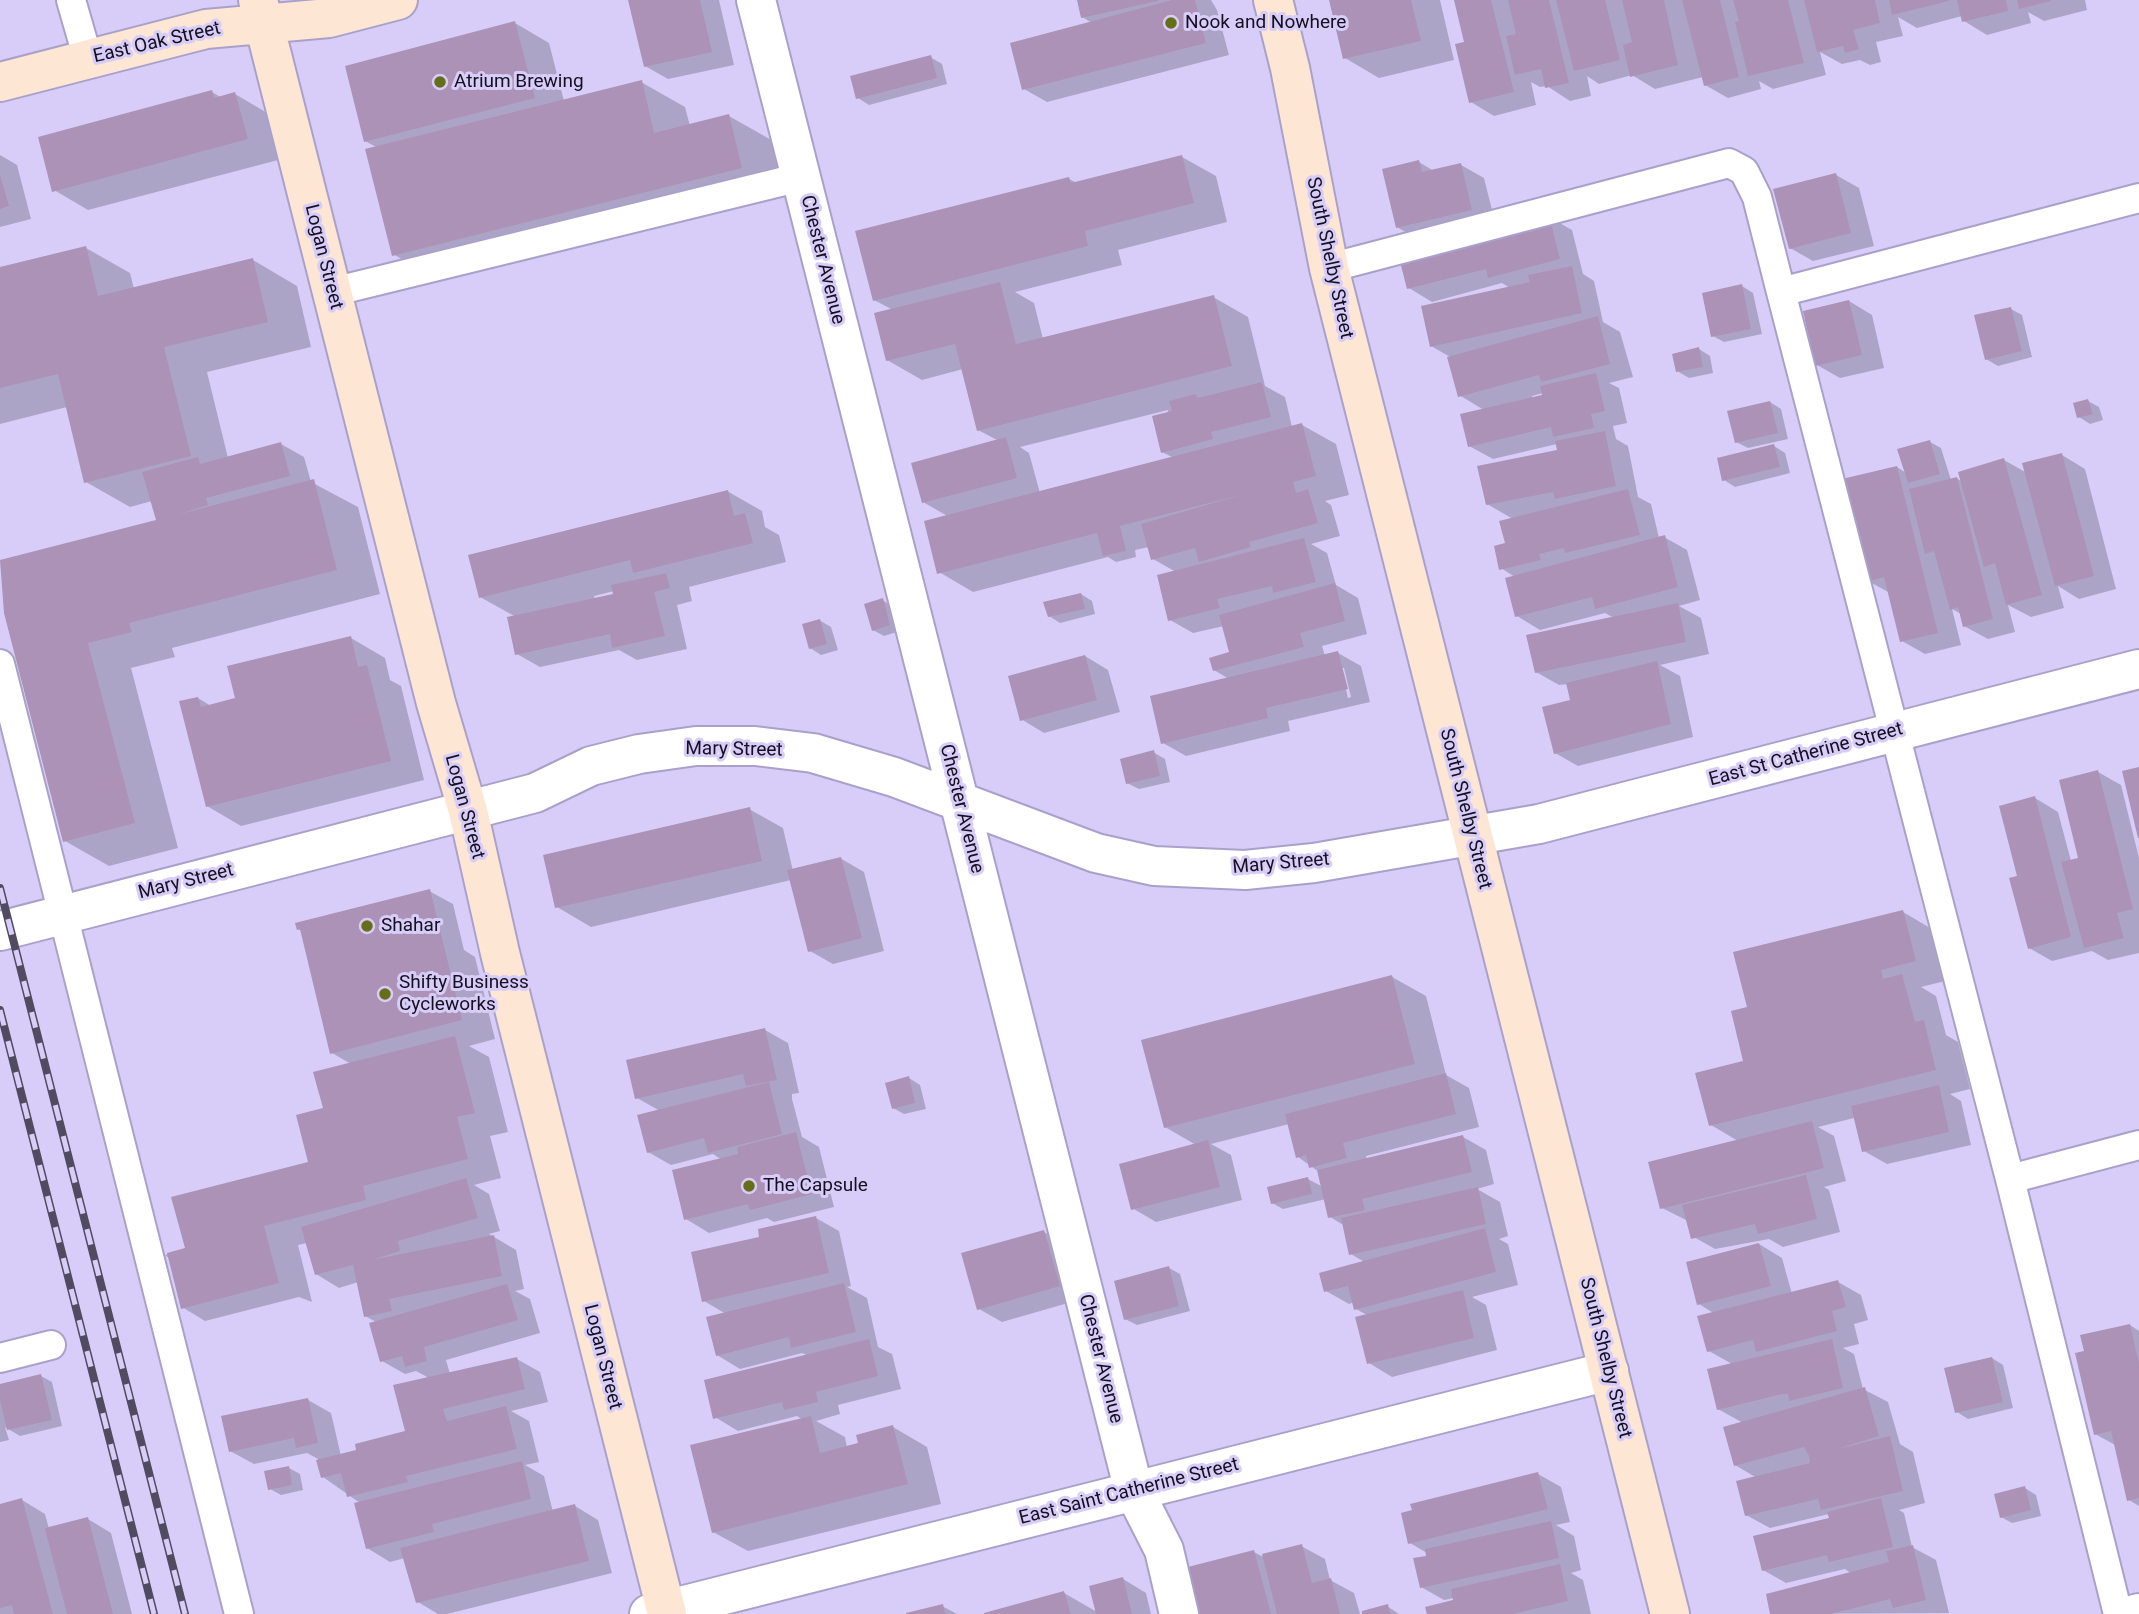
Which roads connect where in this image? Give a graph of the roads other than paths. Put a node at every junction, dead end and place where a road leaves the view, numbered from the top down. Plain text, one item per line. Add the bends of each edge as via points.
1 (71, 0) edge
2 (398, 0) edge
3 (756, 0) edge
4 (1273, 0) edge
5 (261, 12) edge
6 (88, 59) junction
7 (0, 82) edge
8 (801, 177) junction
9 (2139, 198) edge
10 (1329, 268) junction
11 (332, 292) junction
12 (1782, 292) junction
13 (0, 664) edge
14 (2139, 669) edge
15 (1896, 732) junction
16 (958, 802) junction
17 (468, 811) junction
18 (1471, 837) junction
19 (61, 915) junction
20 (0, 931) edge
21 (2139, 1145) edge
22 (2010, 1179) junction
23 (51, 1345) dead end
24 (0, 1358) edge
25 (1609, 1371) junction
26 (1134, 1491) junction
27 (661, 1612) edge
28 (239, 1614) edge
29 (1179, 1614) edge
30 (1670, 1614) edge
31 (2118, 1614) edge

1 - 6 lane
2 - 5 main road, East Oak Street via 329,18
3 - 8 street, Chester Avenue
4 - 10 main road, South Shelby Street
5 - 6 main road, East Oak Street
5 - 11 main road, Logan Street
6 - 7 main road, East Oak Street
8 - 11 lane
8 - 16 street, Chester Avenue
9 - 12 lane
10 - 12 lane via 1729,163 1744,172 1757,197
10 - 18 main road, South Shelby Street
11 - 17 main road, Logan Street via 432,690
12 - 15 lane
13 - 19 lane
14 - 15 street, East St Catherine Street
15 - 18 street, East St Catherine Street via 1539,824
15 - 22 lane
16 - 17 street, Mary Street via 894,776 813,753 755,746 696,746 591,766 535,793
16 - 18 street, Mary Street via 1096,853 1154,866 1245,870
16 - 26 street, Chester Avenue
17 - 19 street, Mary Street
17 - 27 main road, Logan Street
18 - 25 main road, South Shelby Street
19 - 20 street, Mary Street
19 - 28 lane
21 - 22 lane
22 - 31 lane
23 - 24 lane
25 - 26 street, East Saint Catherine Street
25 - 30 main road, South Shelby Street
26 - 27 street, East Saint Catherine Street
26 - 29 street, Chester Avenue via 1164,1550

